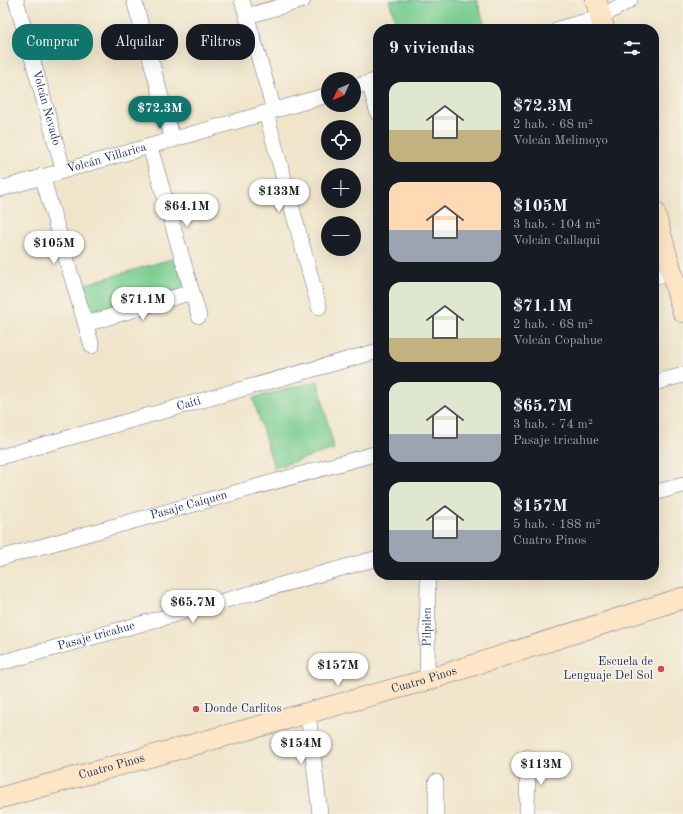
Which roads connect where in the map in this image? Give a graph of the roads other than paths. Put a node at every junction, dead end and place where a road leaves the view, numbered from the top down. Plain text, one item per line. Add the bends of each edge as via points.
1 (16, 0) edge
2 (134, 0) edge
3 (242, 0) edge
4 (303, 0) edge
5 (630, 0) edge
6 (600, 15) edge
7 (247, 16) junction
8 (573, 24) edge
9 (373, 82) edge
10 (361, 85) edge
11 (321, 97) edge
12 (270, 112) junction
13 (174, 140) junction
14 (150, 147) junction
15 (64, 169) junction
16 (42, 176) junction
17 (0, 188) edge
18 (659, 251) edge
19 (662, 275) edge
20 (192, 292) junction
21 (319, 307) dead end
22 (683, 312) edge
23 (199, 316) dead end
24 (86, 324) junction
25 (92, 346) dead end
26 (373, 351) edge
27 (683, 375) edge
28 (659, 382) edge
29 (373, 454) edge
30 (0, 457) edge
31 (683, 485) edge
32 (659, 492) edge
33 (0, 558) edge
34 (373, 559) edge
35 (428, 580) edge
36 (683, 598) edge
37 (0, 663) edge
38 (427, 680) junction
39 (308, 713) junction
40 (528, 757) dead end
41 (436, 782) dead end
42 (0, 798) edge
43 (320, 814) edge
44 (436, 814) edge
45 (527, 814) edge

1 - 15 street, Volcán Nevado
2 - 13 street
3 - 7 street
4 - 7 street
5 - 6 street
6 - 8 street
7 - 12 street
9 - 10 street
11 - 12 street, Volcán Villarica
12 - 13 street, Volcán Villarica
12 - 21 street
13 - 14 street, Volcán Villarica
14 - 15 street, Volcán Villarica
14 - 20 street
15 - 16 street, Volcán Villarica
16 - 17 street, Volcán Villarica
16 - 24 street
18 - 19 street
19 - 22 street
20 - 23 street
20 - 24 street
24 - 25 street
26 - 30 street, Caiti
27 - 28 street
29 - 33 street, Pasaje Caiquen
31 - 32 street
34 - 37 street, Pasaje tricahue
35 - 38 street, Pilpilen
36 - 38 street, Cuatro Pinos
38 - 39 street, Cuatro Pinos
39 - 42 street, Cuatro Pinos
39 - 43 street
40 - 45 street
41 - 44 street

